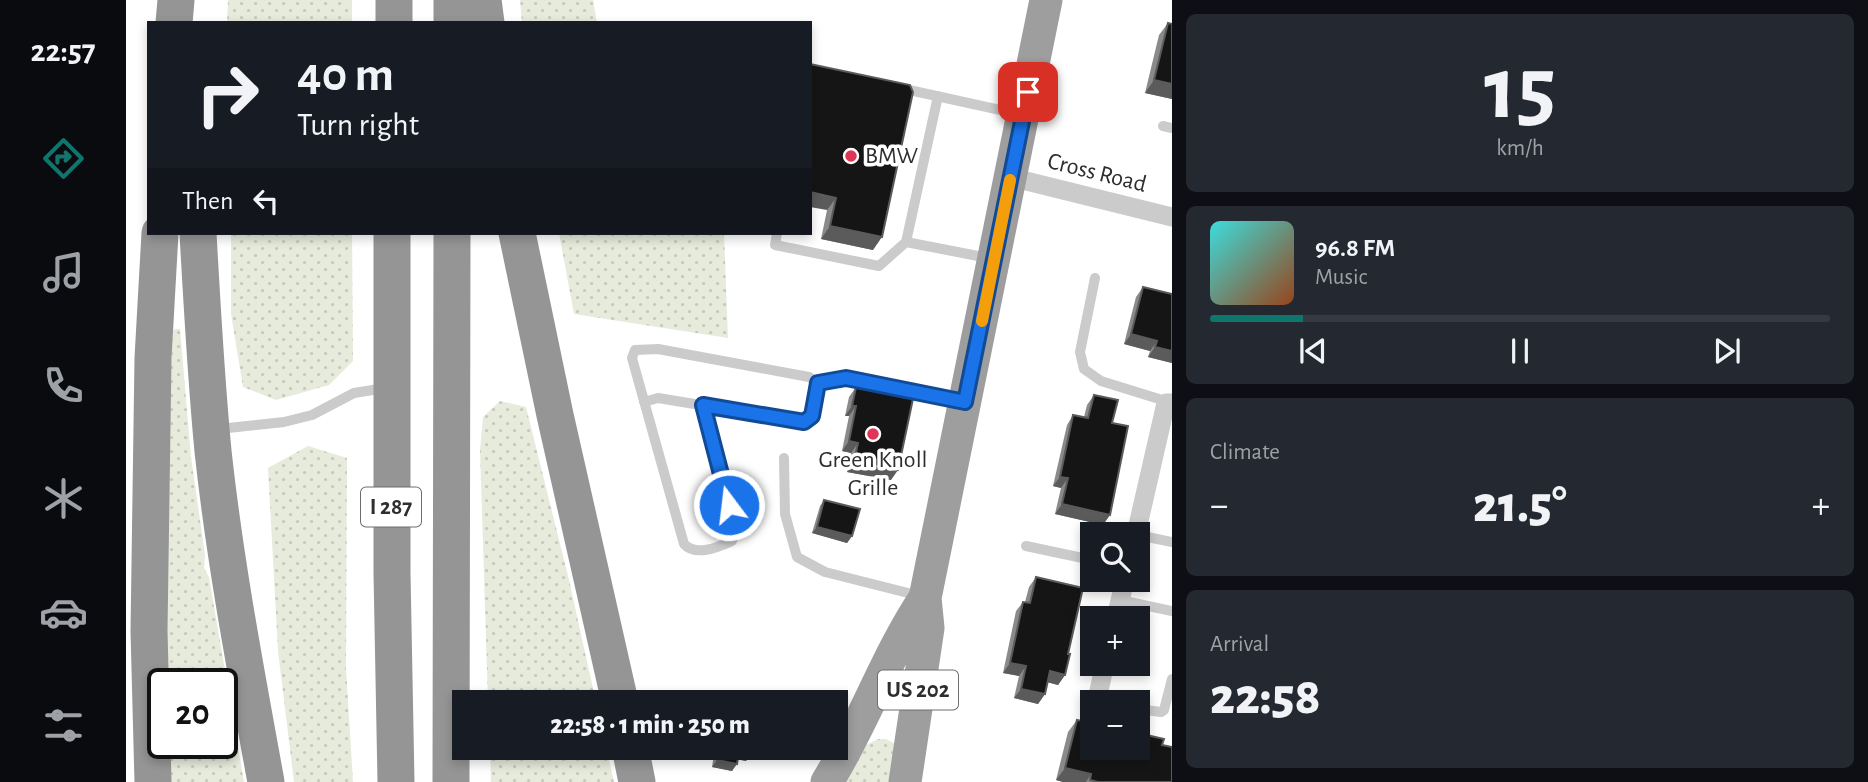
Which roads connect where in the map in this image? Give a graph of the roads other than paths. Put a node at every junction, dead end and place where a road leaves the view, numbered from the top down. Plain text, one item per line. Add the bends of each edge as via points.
1 (176, 0) edge
2 (197, 0) edge
3 (394, 0) edge
4 (452, 0) edge
5 (483, 0) edge
6 (1046, 0) edge
7 (174, 21) edge
8 (196, 21) edge
9 (394, 21) edge
10 (452, 21) edge
11 (486, 21) edge
12 (894, 86) edge
13 (938, 96) junction
14 (1023, 114) junction
15 (1010, 177) junction
16 (1171, 217) edge
17 (160, 235) edge
18 (198, 235) edge
19 (392, 235) edge
20 (452, 235) edge
21 (517, 235) edge
22 (776, 235) edge
23 (906, 242) junction
24 (994, 260) junction
25 (1095, 278) dead end
26 (818, 383) junction
27 (391, 388) junction
28 (644, 402) junction
29 (965, 402) junction
30 (1169, 403) edge
31 (703, 405) junction
32 (211, 429) junction
33 (784, 458) dead end
34 (1140, 522) edge
35 (1150, 538) edge
36 (1171, 542) edge
37 (1026, 546) dead end
38 (1080, 558) edge
39 (925, 597) junction
40 (1150, 610) edge
41 (1171, 611) edge
42 (1171, 679) edge
43 (617, 690) edge
44 (1150, 711) edge
45 (859, 724) junction
46 (911, 734) junction
47 (633, 760) edge
48 (830, 778) edge
49 (153, 782) edge
50 (266, 782) edge
51 (396, 782) edge
52 (451, 782) edge
53 (638, 782) edge
54 (905, 782) edge

1 - 7 highway
2 - 8 highway
3 - 9 highway
4 - 10 highway
5 - 11 highway
6 - 14 highway, US 202
12 - 13 lane
13 - 14 lane
13 - 23 lane
14 - 15 highway, US 202
15 - 16 street, Cross Road
15 - 24 highway, US 202
17 - 49 highway via 149,617
18 - 32 highway
19 - 27 highway, I 287
20 - 52 highway, I 287
21 - 43 highway
22 - 23 lane via 775,244 879,266
23 - 24 lane
24 - 29 highway, US 202
25 - 30 lane via 1080,352 1084,369 1101,381
26 - 28 lane via 809,377 645,348 635,350 632,356
26 - 29 lane via 846,378
26 - 31 lane via 812,416 804,422
27 - 32 lane via 354,393 313,415 284,422
27 - 51 highway, I 287
28 - 31 lane via 658,398
28 - 31 lane via 684,544 698,551 729,543 736,535
29 - 39 highway, US 202
30 - 34 street
32 - 50 highway
33 - 39 lane via 785,514 797,557 825,572
35 - 36 lane
37 - 38 lane
39 - 45 highway, US 202
39 - 46 highway, US 202 via 928,628
40 - 41 lane
42 - 44 lane via 1164,709
45 - 46 highway via 889,717
45 - 48 highway, US 202
46 - 54 highway, US 202
47 - 53 highway

